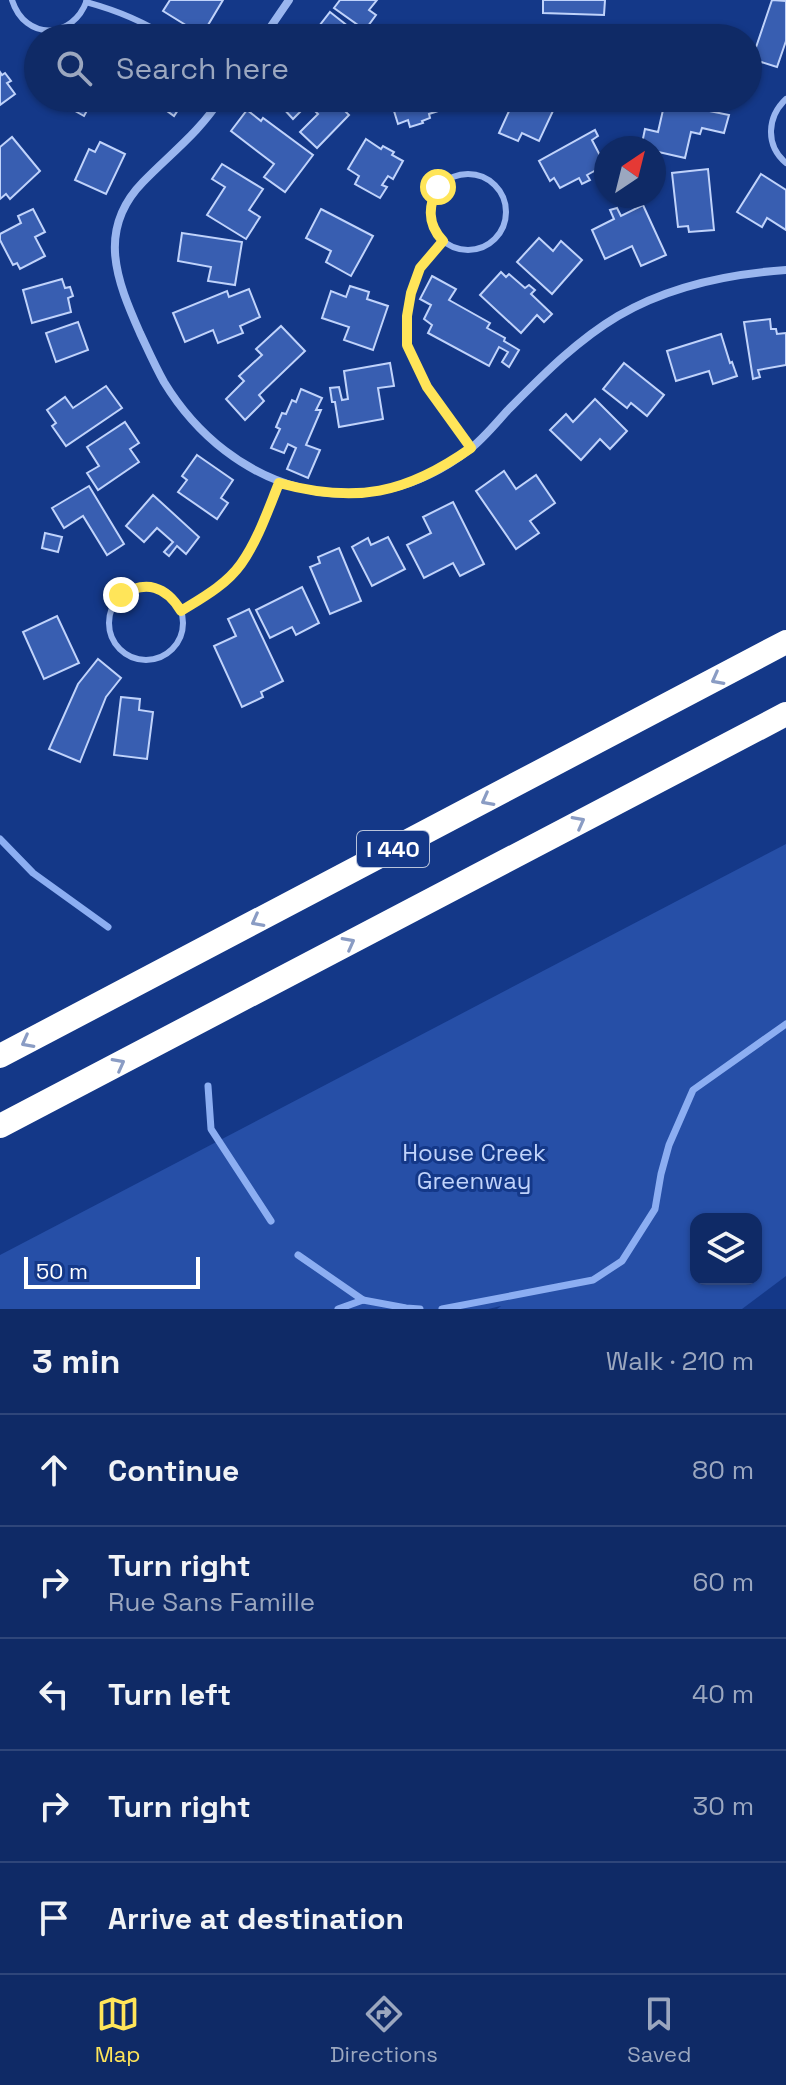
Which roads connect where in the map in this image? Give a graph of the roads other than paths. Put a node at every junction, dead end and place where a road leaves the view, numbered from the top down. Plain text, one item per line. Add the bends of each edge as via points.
1 (12, 0) edge
2 (289, 0) edge
3 (86, 1) edge
4 (28, 24) edge
5 (71, 24) edge
6 (145, 24) edge
7 (273, 24) edge
8 (786, 99) edge
9 (212, 112) edge
10 (786, 163) edge
11 (443, 241) junction
12 (786, 270) edge
13 (471, 448) junction
14 (279, 483) junction
15 (181, 611) junction
16 (786, 642) edge
17 (786, 714) edge
18 (0, 1056) edge
19 (0, 1126) edge

1 - 4 lane
2 - 7 street
3 - 5 lane
3 - 6 lane
8 - 10 lane via 770,132
9 - 14 street via 125,205 115,238 115,267 154,366 175,399 225,452
11 - 11 lane via 470,250 494,241 506,219 495,184 459,174 438,187 429,211
11 - 13 lane via 420,268 411,293 407,345 427,387
12 - 13 street via 698,282 638,305 572,349
13 - 14 street via 431,474 378,490 325,493
14 - 15 lane via 240,566
15 - 15 lane via 175,600 155,587 132,589 114,604 112,639 141,660 166,655 181,635
16 -> 18 highway, I 440
19 -> 17 highway, I 440

